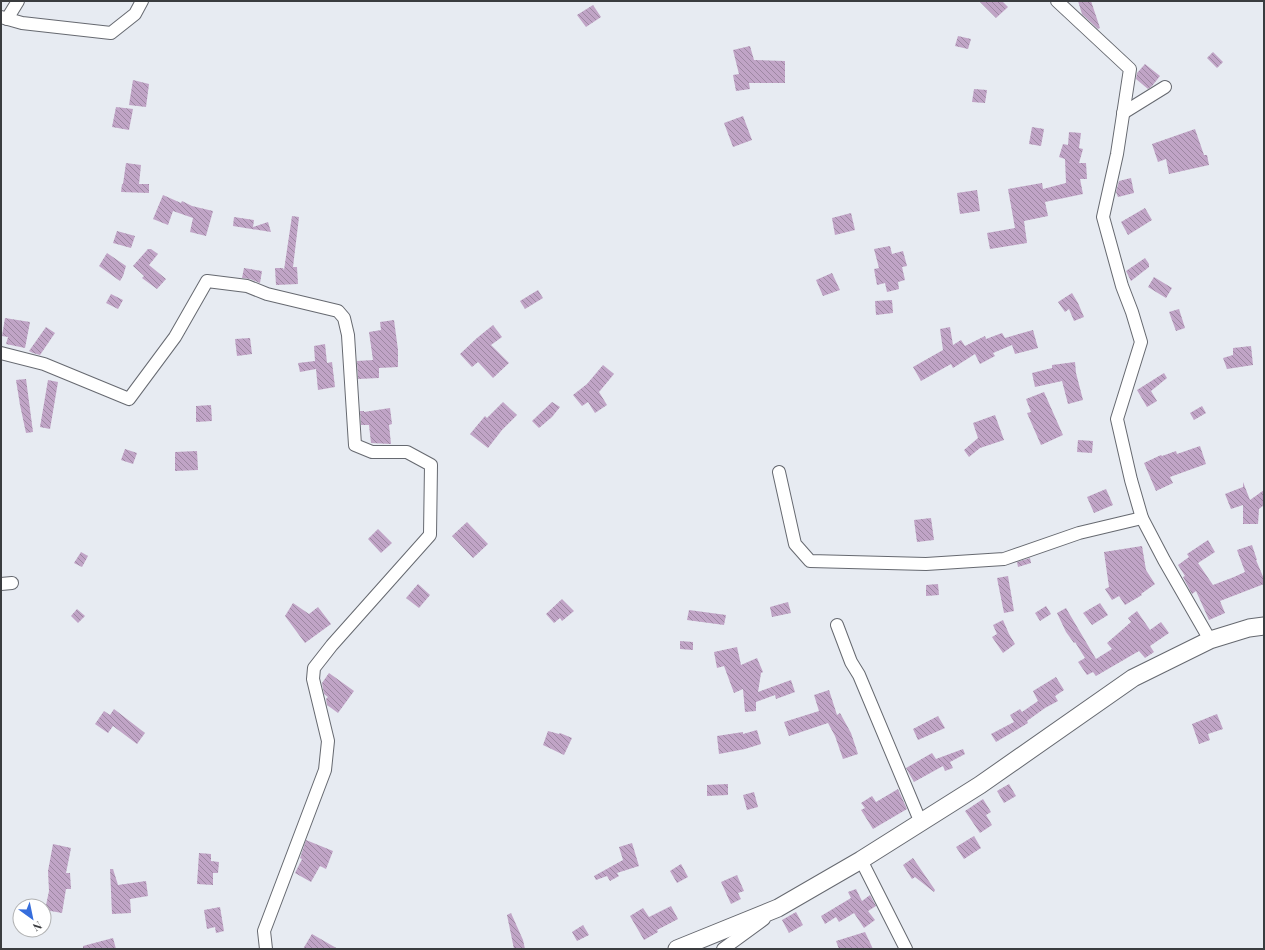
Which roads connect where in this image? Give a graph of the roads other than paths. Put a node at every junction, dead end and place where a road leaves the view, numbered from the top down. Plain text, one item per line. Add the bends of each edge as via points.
1 (18, 1) edge
2 (142, 1) edge
3 (1057, 1) edge
4 (4, 18) edge
5 (1165, 87) dead end
6 (1123, 113) junction
7 (1, 353) edge
8 (779, 472) dead end
9 (1142, 518) junction
10 (837, 625) dead end
11 (1264, 626) edge
12 (1210, 640) junction
13 (921, 823) junction
14 (861, 860) junction
15 (778, 908) junction
16 (266, 949) edge
17 (677, 949) edge
18 (723, 949) edge
19 (906, 949) edge

1 - 4 street
2 - 4 street via 135,14 111,33 22,23
3 - 6 street via 1130,69
5 - 6 street
6 - 9 street via 1103,217 1141,342 1117,418
7 - 16 street via 44,364 129,399 175,337 207,281 247,286 267,294 338,311 344,318 348,335 355,445 372,452 407,452 431,465 430,535 314,668 313,678 328,741 325,770 264,931
8 - 9 street via 795,544 810,561 926,564 1004,559 1079,533
9 - 12 street
10 - 13 street
11 - 12 street
12 - 13 street via 1133,678
13 - 14 street
14 - 15 street
14 - 19 street
15 - 17 street
15 - 18 street

